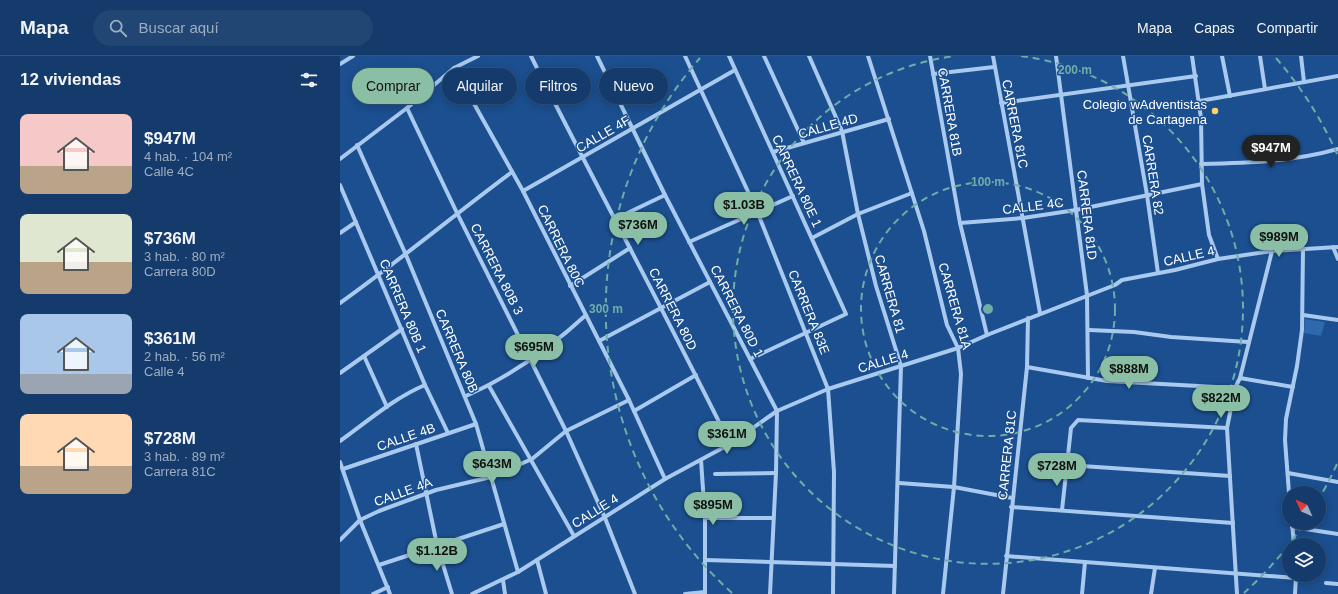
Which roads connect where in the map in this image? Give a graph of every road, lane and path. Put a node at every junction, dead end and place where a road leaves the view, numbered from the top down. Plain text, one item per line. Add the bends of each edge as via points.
1 (353, 56) edge
2 (478, 56) edge
3 (531, 56) edge
4 (597, 56) edge
5 (685, 56) edge
6 (729, 56) edge
7 (764, 56) edge
8 (809, 56) edge
9 (868, 56) edge
10 (930, 56) edge
11 (993, 56) edge
12 (1056, 56) edge
13 (1123, 56) edge
14 (1192, 56) edge
15 (1222, 56) edge
16 (1260, 56) edge
17 (1301, 56) edge
18 (340, 64) edge
19 (994, 67) junction
20 (454, 68) edge
21 (735, 70) junction
22 (933, 74) junction
23 (1196, 76) junction
24 (1338, 76) edge
25 (442, 78) edge
26 (1304, 82) junction
27 (1129, 85) junction
28 (1265, 89) junction
29 (700, 90) junction
30 (1062, 94) junction
31 (1230, 96) junction
32 (1200, 101) junction
33 (1001, 103) junction
34 (474, 104) edge
35 (407, 108) junction
36 (889, 119) junction
37 (633, 128) junction
38 (842, 132) junction
39 (804, 143) junction
40 (357, 145) junction
41 (1338, 149) edge
42 (773, 152) junction
43 (582, 158) junction
44 (340, 159) edge
45 (1201, 164) junction
46 (512, 172) junction
47 (1202, 184) junction
48 (340, 185) edge
49 (523, 191) junction
50 (912, 193) junction
51 (665, 195) junction
52 (1147, 195) junction
53 (793, 196) junction
54 (1076, 210) junction
55 (757, 211) junction
56 (457, 213) junction
57 (858, 214) junction
58 (1023, 218) junction
59 (615, 219) junction
60 (356, 222) junction
61 (960, 223) junction
62 (340, 233) edge
63 (812, 238) junction
64 (689, 242) junction
65 (1336, 247) edge
66 (630, 248) junction
67 (1303, 250) junction
68 (1272, 251) junction
69 (406, 255) junction
70 (1218, 259) junction
71 (1338, 259) edge
72 (1158, 273) junction
73 (379, 275) junction
74 (710, 282) junction
75 (570, 286) junction
76 (1087, 295) junction
77 (340, 303) edge
78 (662, 308) junction
79 (1040, 313) junction
80 (586, 315) junction
81 (1303, 315) junction
82 (1028, 318) junction
83 (1338, 320) edge
84 (402, 330) junction
85 (1088, 330) junction
86 (807, 334) junction
87 (987, 335) junction
88 (600, 341) junction
89 (1248, 342) junction
90 (958, 348) junction
91 (364, 356) junction
92 (750, 359) junction
93 (532, 360) junction
94 (900, 366) junction
95 (1027, 367) junction
96 (340, 373) edge
97 (696, 375) junction
98 (1088, 378) junction
99 (1240, 378) junction
100 (426, 385) junction
101 (489, 386) junction
102 (1293, 387) junction
103 (1235, 388) junction
104 (828, 389) junction
105 (466, 396) junction
106 (629, 400) junction
107 (388, 407) junction
108 (634, 410) junction
109 (777, 411) junction
110 (476, 424) junction
111 (1227, 428) junction
112 (566, 431) junction
113 (448, 433) junction
114 (340, 441) edge
115 (416, 444) junction
116 (730, 444) junction
117 (532, 460) junction
118 (701, 460) junction
119 (340, 462) edge
120 (1067, 465) junction
121 (343, 469) junction
122 (1288, 473) junction
123 (715, 474) dead end
124 (776, 474) junction
125 (1230, 476) junction
126 (491, 477) junction
127 (665, 479) junction
128 (1338, 482) edge
129 (899, 483) junction
130 (954, 486) junction
131 (1289, 486) edge
132 (425, 495) junction
133 (1012, 498) junction
134 (1011, 507) junction
135 (1062, 510) junction
136 (605, 518) junction
137 (705, 518) junction
138 (773, 518) junction
139 (360, 520) junction
140 (1233, 523) junction
141 (504, 524) junction
142 (1318, 530) edge
143 (1338, 534) edge
144 (574, 536) junction
145 (340, 540) edge
146 (437, 545) junction
147 (1006, 556) junction
148 (538, 560) junction
149 (705, 560) junction
150 (771, 562) junction
151 (1085, 562) junction
152 (379, 565) junction
153 (833, 565) junction
154 (895, 566) junction
155 (1155, 568) junction
156 (518, 572) junction
157 (1237, 574) junction
158 (1282, 576) edge
159 (503, 580) junction
160 (1296, 582) edge
161 (1326, 583) dead end
162 (1338, 584) edge
163 (388, 587) junction
164 (705, 593) edge
165 (373, 594) edge
166 (390, 594) edge
167 (452, 594) edge
168 (472, 594) edge
169 (505, 594) edge
170 (546, 594) edge
171 (635, 594) edge
172 (684, 594) edge
173 (770, 594) edge
174 (833, 594) edge
175 (894, 594) edge
176 (943, 594) edge
177 (1003, 594) edge
178 (1082, 594) edge
179 (1151, 594) edge
180 (1238, 594) edge
181 (1295, 594) edge

1 - 18 street
2 - 20 street
3 - 43 street, CARRERA 80D
4 - 37 street, CARRERA 80D 1
5 - 29 street, CARRERA 83E
6 - 21 street, CARRERA 80E 1
7 - 39 street
8 - 38 street, CARRERA 81
9 - 36 street, CARRERA 81A
10 - 22 street, CARRERA 81B
11 - 19 street, CARRERA 81C
12 - 30 street, CARRERA 81D
13 - 27 street, CARRERA 82
14 - 23 street
15 - 31 street
16 - 28 street
17 - 26 street
19 - 22 street
19 - 33 street, CARRERA 81C
21 - 29 street, CALLE 4F
21 - 42 street, CARRERA 80E 1
22 - 61 street, CARRERA 81B
23 - 27 street
23 - 32 street
24 - 26 street
25 - 35 street
26 - 28 street
27 - 30 street
27 - 52 street, CARRERA 82
28 - 31 street
29 - 37 street, CALLE 4F
29 - 55 street, CARRERA 83E
30 - 33 street
30 - 54 street, CARRERA 81D
31 - 32 street
32 - 45 street
33 - 58 street, CARRERA 81C
34 - 46 street, CARRERA 80C
35 - 40 street
35 - 56 street, CARRERA 80B 3
36 - 38 street, CALLE 4D
36 - 50 street, CARRERA 81A
37 - 43 street, CALLE 4F
37 - 51 street, CARRERA 80D 1
38 - 39 street, CALLE 4D
38 - 57 street, CARRERA 81
39 - 42 street, CALLE 4D
40 - 44 street
40 - 69 street, CARRERA 80B
41 - 45 street via 1316,155 1264,162
42 - 53 street, CARRERA 80E 1
43 - 49 street, CALLE 4F
43 - 59 street, CARRERA 80D
45 - 47 street
46 - 49 street, CARRERA 80C
46 - 56 street
47 - 52 street, CALLE 4C
47 - 70 street via 1209,235
48 - 60 street, CARRERA 80B 1
49 - 75 street, CARRERA 80C
50 - 57 street
50 - 90 street, CARRERA 81A via 947,325
51 - 59 street
51 - 64 street, CARRERA 80D 1
52 - 54 street, CALLE 4C
52 - 72 street, CARRERA 82
53 - 55 street
53 - 63 street, CARRERA 80E 1
54 - 58 street, CALLE 4C
54 - 76 street, CARRERA 81D
55 - 64 street
55 - 86 street, CARRERA 83E
56 - 69 street
56 - 93 street, CARRERA 80B 3
57 - 63 street
57 - 94 street, CARRERA 81
58 - 61 street, CALLE 4C
58 - 79 street, CARRERA 81C
59 - 66 street, CARRERA 80D
60 - 62 street
60 - 73 street, CARRERA 80B 1
61 - 87 street, CARRERA 81B
63 - 86 street, CARRERA 80E 1 via 846,314
64 - 74 street, CARRERA 80D 1
65 - 67 street, CALLE 4
65 - 71 street
66 - 75 street
66 - 78 street, CARRERA 80D
67 - 68 street, CALLE 4
67 - 81 street
68 - 70 street, CALLE 4
68 - 89 street
69 - 73 street
69 - 105 street, CARRERA 80B
70 - 72 street, CALLE 4
72 - 76 street, CALLE 4 via 1122,280
73 - 77 street
73 - 84 street, CARRERA 80B 1
74 - 78 street
74 - 92 street, CARRERA 80D 1
75 - 80 street, CARRERA 80C
76 - 79 street, CALLE 4
76 - 85 street, CARRERA 81D
78 - 88 street
78 - 97 street, CARRERA 80D
79 - 82 street, CALLE 4
80 - 88 street, CARRERA 80C
80 - 93 street
81 - 83 street
81 - 102 street via 1298,366
82 - 87 street, CALLE 4
82 - 95 street, CARRERA 81C
84 - 91 street
84 - 100 street, CARRERA 80B 1
85 - 89 street
85 - 98 street, CARRERA 81D
86 - 92 street
86 - 104 street, CARRERA 83E
87 - 90 street, CALLE 4
88 - 106 street, CARRERA 80C
89 - 99 street
90 - 94 street, CALLE 4
90 - 130 street, CARRERA 81A via 961,374
91 - 96 street
91 - 107 street
92 - 109 street, CARRERA 80D 1
93 - 101 street
93 - 112 street, CARRERA 80B 3
94 - 104 street, CALLE 4
94 - 129 street, CARRERA 81
95 - 98 street
95 - 133 street, CARRERA 81C
97 - 108 street
97 - 116 street, CARRERA 80D
98 - 103 street
99 - 102 street
99 - 103 street
100 - 107 street via 406,393
100 - 113 street, CARRERA 80B 1
101 - 105 street
101 - 117 street
102 - 122 street via 1286,419
103 - 111 street
104 - 109 street, CALLE 4
104 - 153 street, CARRERA 83E via 834,472
105 - 110 street, CARRERA 80B
106 - 108 street, CARRERA 80C
106 - 112 street, CALLE 4A
107 - 114 street
108 - 127 street, CARRERA 80C
109 - 116 street, CALLE 4
109 - 124 street, CARRERA 80D 1
110 - 113 street, CALLE 4B
110 - 126 street, CARRERA 80B
111 - 120 street via 1078,420 1071,428
111 - 125 street
112 - 117 street, CALLE 4A
112 - 136 street, CARRERA 80B 3
113 - 115 street, CALLE 4B
115 - 121 street, CALLE 4B
115 - 132 street
116 - 118 street, CALLE 4
117 - 126 street, CALLE 4A
117 - 144 street
118 - 127 street, CALLE 4
118 - 137 street
119 - 121 street
120 - 125 street
120 - 135 street
121 - 139 street
122 - 128 street
122 - 131 street
123 - 124 street
124 - 138 street, CARRERA 80D 1
125 - 140 street
126 - 132 street, CALLE 4A
126 - 141 street, CARRERA 80B
127 - 136 street, CALLE 4
129 - 130 street
129 - 154 street, CARRERA 81
130 - 133 street
130 - 176 street, CARRERA 81A
132 - 139 street, CALLE 4A
132 - 146 street
133 - 134 street, CARRERA 81C
134 - 135 street
134 - 147 street, CARRERA 81C
135 - 140 street
136 - 144 street, CALLE 4
136 - 171 street, CARRERA 80B 3
137 - 138 street
137 - 149 street
138 - 150 street, CARRERA 80D 1
139 - 145 street, CALLE 4A
139 - 152 street
140 - 157 street
141 - 146 street
141 - 156 street, CARRERA 80B
142 - 143 street
144 - 148 street, CALLE 4
146 - 152 street
146 - 167 street
147 - 151 street
147 - 177 street, CARRERA 81C
148 - 156 street, CALLE 4
148 - 170 street
149 - 150 street
149 - 164 street
150 - 153 street
150 - 173 street, CARRERA 80D 1
151 - 155 street
151 - 178 street
152 - 163 street
153 - 154 street
153 - 174 street, CARRERA 83E
154 - 175 street, CARRERA 81
155 - 157 street
155 - 179 street
156 - 159 street, CALLE 4
157 - 158 street
157 - 180 street
159 - 168 street, CALLE 4
159 - 169 street
160 - 181 street
161 - 162 street
163 - 165 street
163 - 166 street
164 - 172 street

